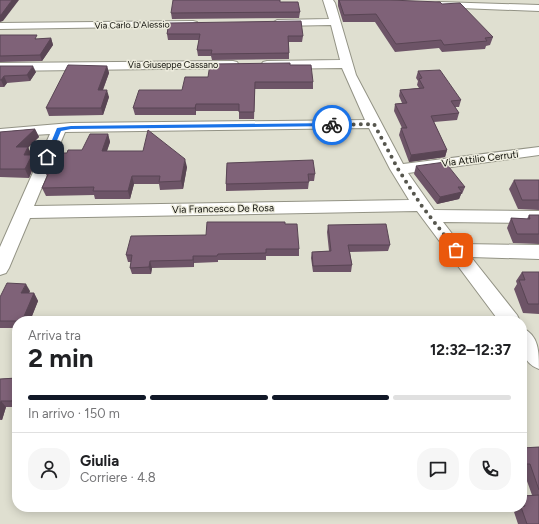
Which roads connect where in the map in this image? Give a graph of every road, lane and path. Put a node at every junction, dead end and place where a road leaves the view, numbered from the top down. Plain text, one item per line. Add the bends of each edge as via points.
1 (331, 1) edge
2 (461, 3) edge
3 (431, 5) edge
4 (539, 8) edge
5 (335, 22) junction
6 (264, 23) edge
7 (208, 24) edge
8 (0, 26) edge
9 (346, 64) junction
10 (0, 66) edge
11 (374, 124) junction
12 (59, 130) junction
13 (0, 133) edge
14 (539, 151) edge
15 (398, 169) junction
16 (425, 211) junction
17 (24, 212) junction
18 (539, 217) edge
19 (539, 252) edge
20 (460, 256) junction
21 (539, 264) edge
22 (0, 268) edge
23 (506, 316) edge
24 (527, 345) edge
25 (539, 360) edge

1 - 5 street
2 - 3 street
2 - 4 street
5 - 6 street
5 - 9 street
7 - 8 street, Via Carlo D'Alessio
9 - 10 street, Via Giuseppe Cassano
9 - 11 street
11 - 12 street via 71,127
11 - 15 street
12 - 13 street
12 - 17 street
14 - 15 street, Via Attilio Cerruti
15 - 16 street
16 - 17 street, Via Francesco De Rosa
16 - 18 street, Via Francesco De Rosa
16 - 20 street
17 - 22 street
19 - 20 street
20 - 21 street
20 - 23 street
24 - 25 street

